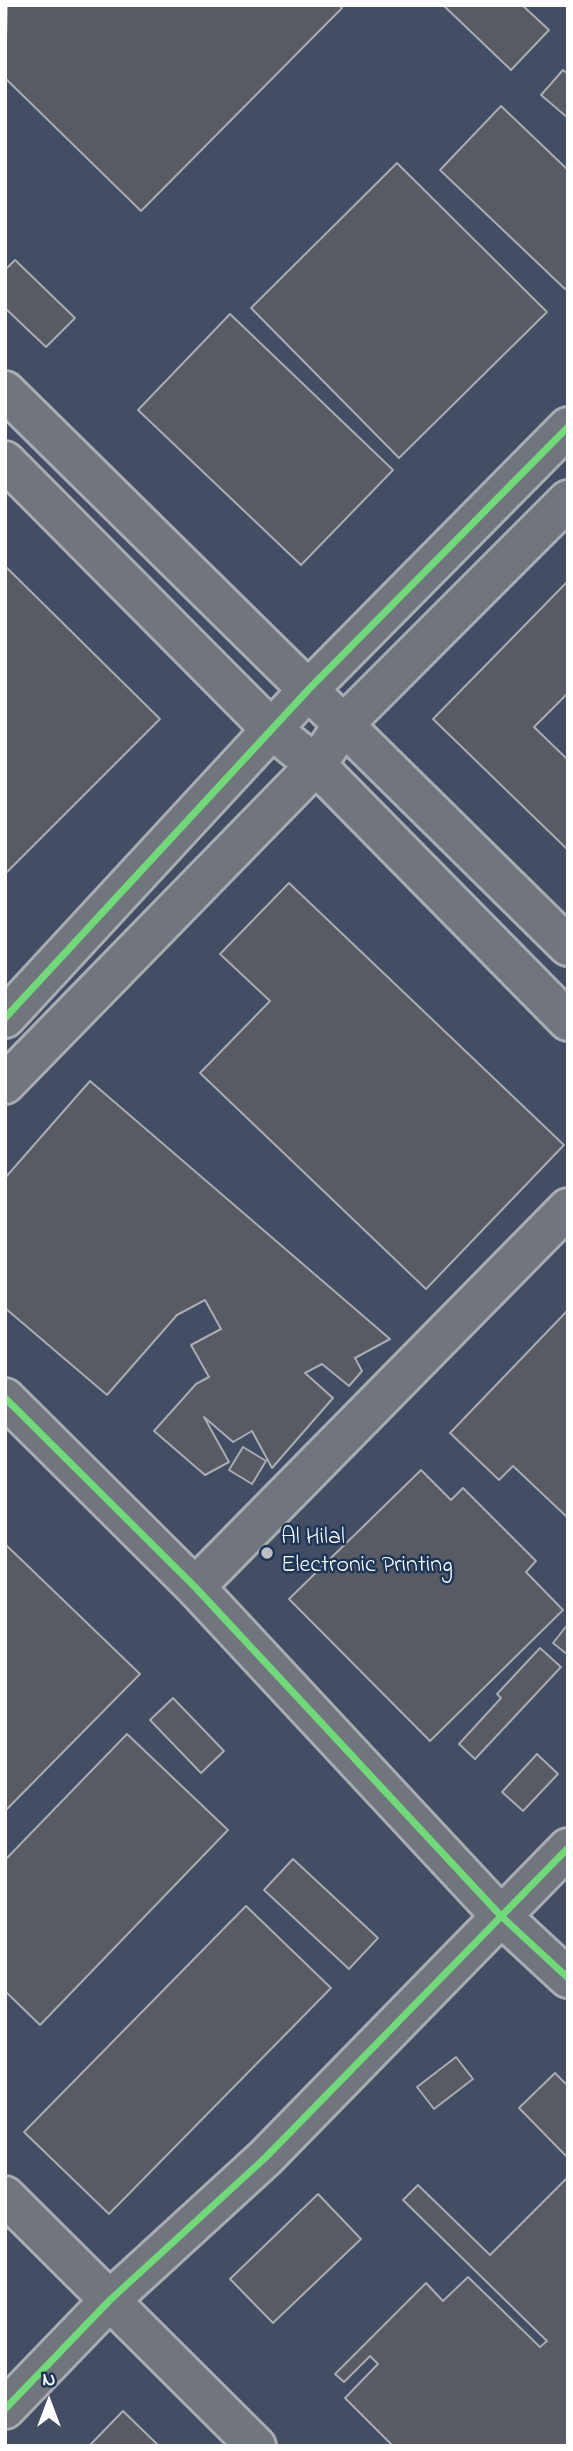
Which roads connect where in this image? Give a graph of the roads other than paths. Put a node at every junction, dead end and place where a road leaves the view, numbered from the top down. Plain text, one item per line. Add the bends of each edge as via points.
1 (5, 391) edge
2 (568, 427) edge
3 (5, 461) edge
4 (568, 500) edge
5 (309, 689) junction
6 (344, 724) junction
7 (271, 729) junction
8 (316, 765) junction
9 (568, 946) edge
10 (5, 1018) edge
11 (568, 1021) edge
12 (5, 1084) edge
13 (568, 1208) edge
14 (5, 1398) edge
15 (195, 1587) junction
16 (568, 1847) edge
17 (501, 1916) junction
18 (568, 1978) edge
19 (5, 2196) edge
20 (110, 2300) junction
21 (5, 2409) edge
22 (256, 2446) edge

1 - 5 street
2 - 5 street
3 - 7 street
4 - 6 street
5 - 6 street
5 - 7 street
6 - 8 street
6 - 9 street
7 - 8 street
7 - 10 street
8 - 11 street
8 - 12 street
13 - 15 street
14 - 15 street
15 - 17 street
16 - 17 street
17 - 18 street
17 - 20 street via 265,2158
19 - 20 street
20 - 21 street
20 - 22 street

